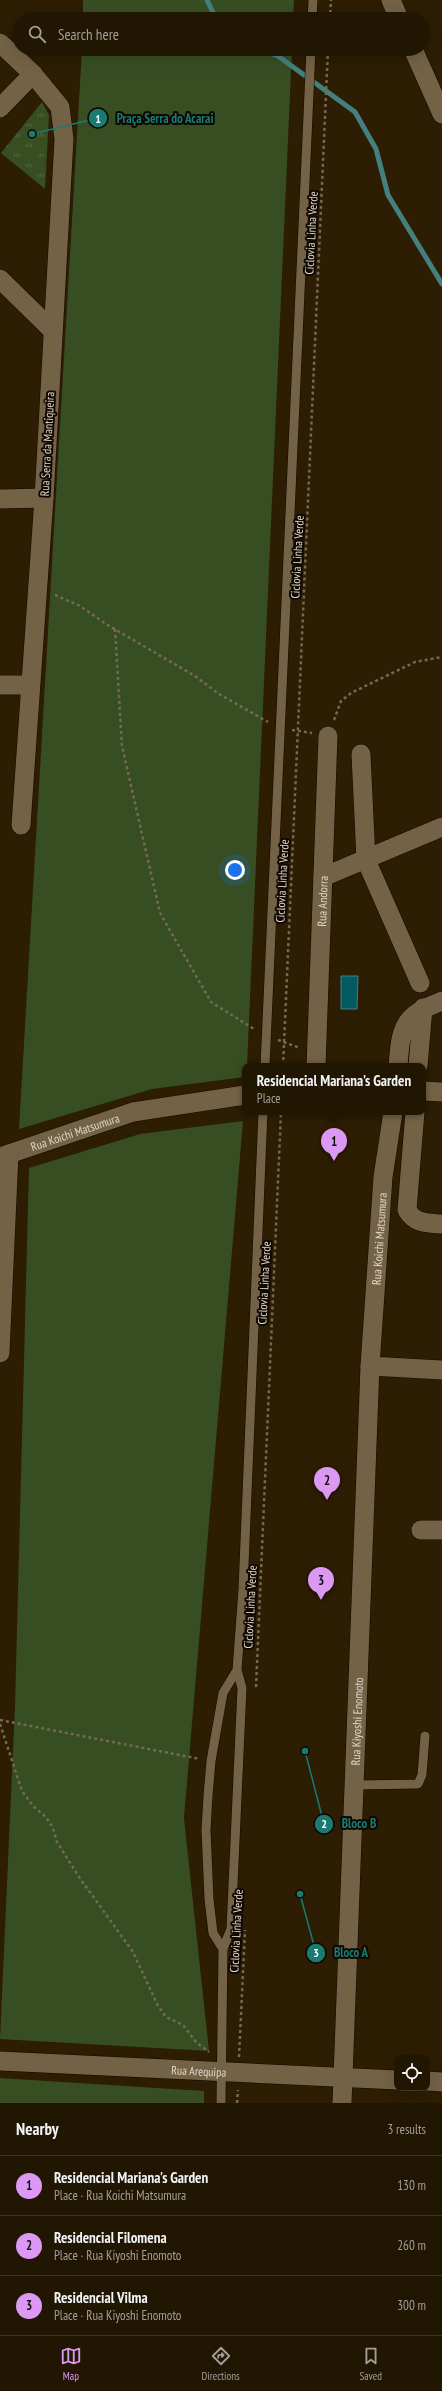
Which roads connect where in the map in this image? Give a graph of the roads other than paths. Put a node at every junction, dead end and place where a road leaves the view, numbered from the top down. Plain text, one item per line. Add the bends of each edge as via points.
1 (313, 0) edge
2 (391, 0) edge
3 (312, 12) edge
4 (397, 12) edge
5 (0, 43) edge
6 (12, 54) edge
7 (14, 56) edge
8 (311, 56) edge
9 (416, 56) edge
10 (33, 74) junction
11 (0, 108) edge
12 (442, 114) edge
13 (0, 279) edge
14 (53, 331) junction
15 (44, 498) junction
16 (0, 499) edge
17 (0, 685) edge
18 (30, 685) junction
19 (328, 736) road end
20 (361, 754) dead end
21 (442, 813) edge
22 (20, 825) dead end
23 (442, 826) edge
24 (366, 860) junction
25 (323, 877) junction
26 (420, 983) dead end
27 (442, 1001) edge
28 (423, 1008) junction
29 (316, 1059) edge
30 (265, 1063) edge
31 (398, 1063) edge
32 (418, 1063) edge
33 (426, 1091) edge
34 (442, 1092) edge
35 (242, 1095) edge
36 (263, 1115) edge
37 (393, 1115) edge
38 (415, 1115) edge
39 (5, 1156) edge
40 (442, 1224) edge
41 (0, 1353) edge
42 (370, 1366) junction
43 (442, 1370) edge
44 (421, 1530) dead end
45 (442, 1530) edge
46 (236, 1670) junction
47 (425, 1736) dead end
48 (356, 1785) junction
49 (223, 1949) junction
50 (0, 2061) edge
51 (223, 2071) junction
52 (343, 2077) junction
53 (394, 2080) edge
54 (430, 2081) edge
55 (442, 2082) edge
56 (221, 2103) edge
57 (342, 2103) edge

1 - 3 lane
2 - 4 street
5 - 6 street, Rua Serra da Mantiqueira
7 - 10 street, Rua Serra da Mantiqueira
8 - 30 lane
9 - 12 street
10 - 11 street
10 - 14 street, Rua Serra da Mantiqueira via 60,107 64,139
13 - 14 street
14 - 15 street, Rua Serra da Mantiqueira
15 - 16 street
15 - 18 street, Rua Serra da Mantiqueira
17 - 18 street
18 - 22 street, Rua Serra da Mantiqueira
19 - 25 street, Rua Andorra
20 - 24 street
21 - 23 street
23 - 24 street
24 - 25 street
24 - 26 street
25 - 29 street, Rua Andorra
27 - 28 street
28 - 31 street via 404,1025
28 - 32 street
33 - 34 street
35 - 39 street, Rua Koichi Matsumura via 133,1112
36 - 46 lane via 244,1581
37 - 42 street, Rua Koichi Matsumura via 383,1177
38 - 40 street via 407,1210 411,1217 421,1223
39 - 41 street
42 - 43 street
42 - 48 street, Rua Kiyoshi Enomoto
44 - 45 street
46 - 49 lane via 242,1688 230,1929
46 - 49 lane via 223,1693 211,1761 206,1830 208,1892 213,1932
47 - 48 lane via 422,1775 418,1784
48 - 52 street, Rua Kiyoshi Enomoto
49 - 51 lane
50 - 51 street, Rua Arequipa
51 - 52 street, Rua Arequipa
51 - 56 lane
52 - 53 street, Rua Arequipa
52 - 57 street
54 - 55 street

